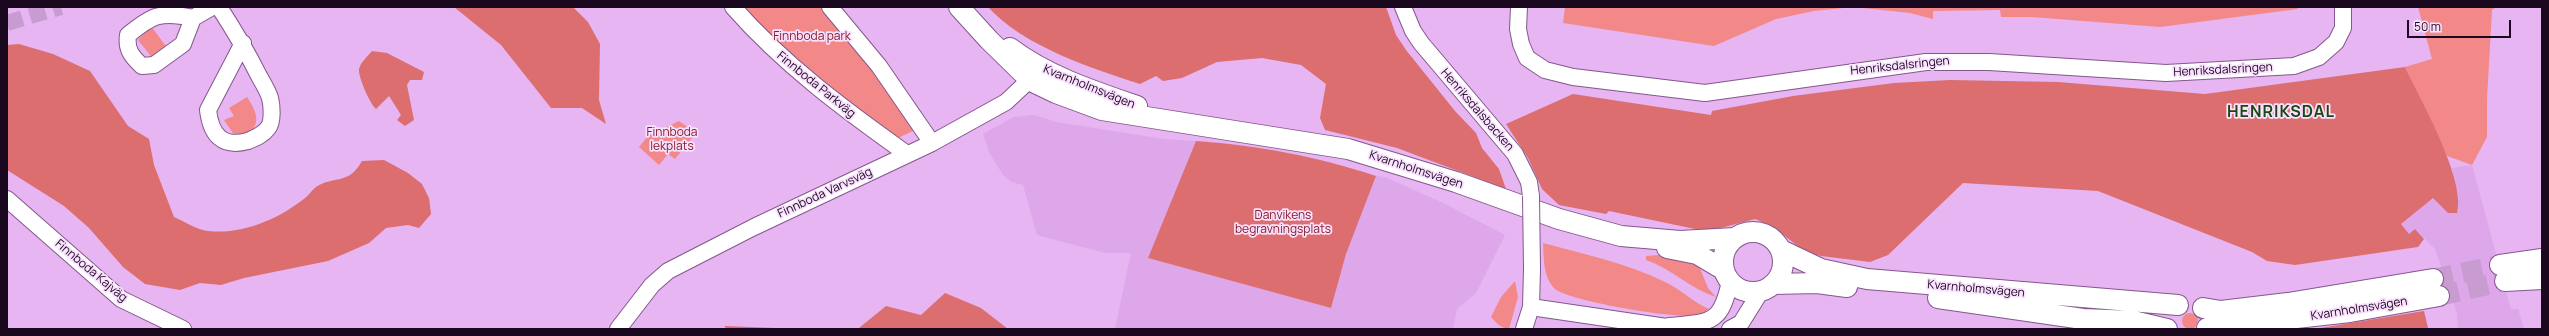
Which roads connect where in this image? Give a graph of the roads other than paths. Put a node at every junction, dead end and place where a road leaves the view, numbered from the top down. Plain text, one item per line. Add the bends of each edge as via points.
1 (212, 7) edge
2 (219, 7) edge
3 (733, 7) edge
4 (830, 7) edge
5 (959, 7) edge
6 (963, 7) edge
7 (1403, 7) edge
8 (1520, 7) edge
9 (2343, 7) edge
10 (193, 18) dead end
11 (243, 43) junction
12 (1036, 74) junction
13 (932, 143) junction
14 (907, 154) junction
15 (7, 199) edge
16 (1735, 238) junction
17 (1640, 239) junction
18 (1781, 250) junction
19 (2542, 259) edge
20 (1727, 275) junction
21 (2542, 279) edge
22 (1767, 288) junction
23 (2178, 305) junction
24 (1530, 307) junction
25 (2203, 308) junction
26 (1674, 328) edge
27 (183, 329) edge
28 (618, 329) edge
29 (1524, 329) edge
30 (1730, 329) edge
31 (2167, 329) edge
32 (2172, 329) edge
33 (2207, 329) edge

1 - 10 street
2 - 11 street
3 - 14 street, Finnboda Parkväg via 776,52 816,88
4 - 13 street via 879,66
5 - 12 street, Kvarnholmsvägen via 988,40
6 - 12 street, Kvarnholmsvägen via 977,16
7 - 24 street, Henriksdalsbacken, bridge via 1421,43 1515,154 1529,182 1532,269
8 - 9 street, Henriksdalsringen via 1518,29 1521,44 1527,58 1545,70 1573,77 1705,93 1926,62 1989,62 2166,74 2294,66 2319,57 2336,42 2343,28
11 - 11 street via 270,98 272,114 269,128 258,138 236,144 226,143 218,136 210,122 208,110
12 - 13 street, Finnboda Varvsväg via 1006,102
12 - 17 street, Kvarnholmsvägen via 1056,93 1102,110 1348,149 1456,182 1559,219
13 - 14 street, Finnboda Varvsväg
14 - 28 street, Finnboda Varvsväg via 668,271 652,285
15 - 27 street, Finnboda Kajväg via 121,299
16 - 17 street, Kvarnholmsvägen via 1680,241
16 - 18 street, Kvarnholmsvägen via 1753,232 1764,234
16 - 20 street via 1726,250
17 - 20 street, Kvarnholmsvägen via 1658,246 1697,254
18 - 22 street via 1783,268
18 - 23 street, Kvarnholmsvägen via 1821,269 1867,279
19 - 21 street via 2502,273
20 - 22 street, Kvarnholmsvägen via 1738,288 1748,292
20 - 26 street via 1723,307 1717,315 1700,323
22 - 30 street via 1741,323
22 - 31 street, Kvarnholmsvägen via 1834,285 2083,319 2133,321
23 - 25 street, Kvarnholmsvägen via 2192,302
23 - 32 street via 2170,318
24 - 26 street
24 - 29 street, Henriksdalsbacken
25 - 33 street via 2208,320
25 - 33 street, Kvarnholmsvägen via 2221,311 2436,287 2350,312

